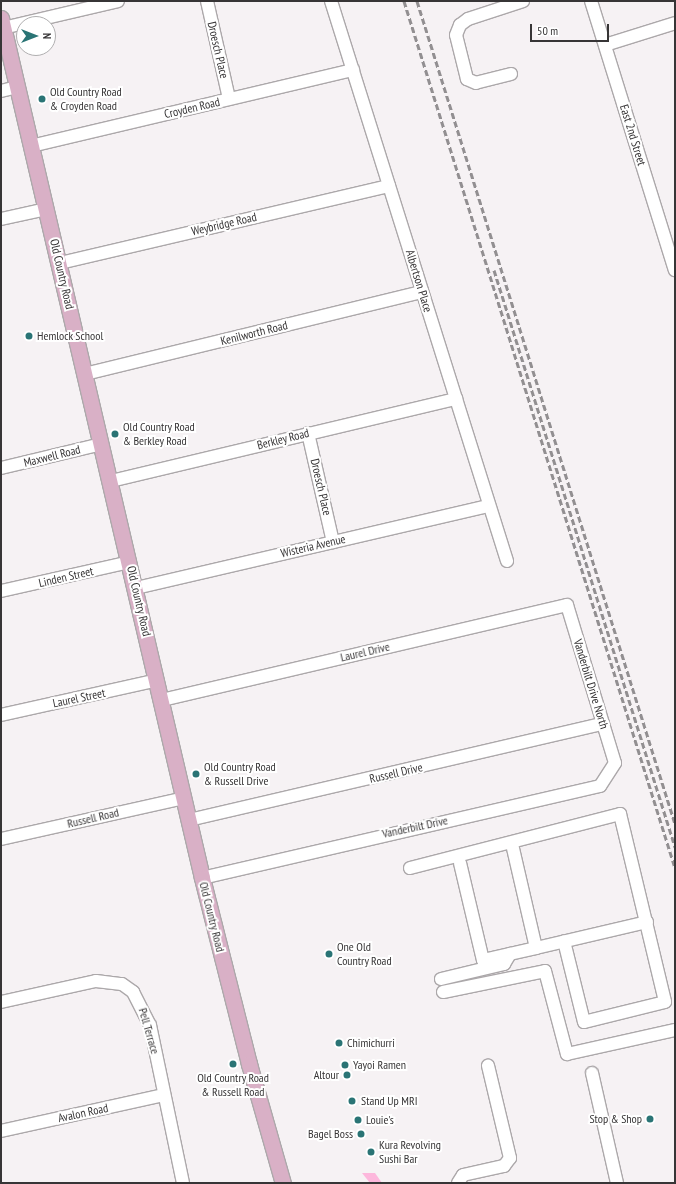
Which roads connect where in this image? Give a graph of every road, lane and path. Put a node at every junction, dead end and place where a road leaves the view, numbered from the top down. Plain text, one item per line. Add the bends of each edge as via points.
1 (118, 1) edge
2 (207, 1) edge
3 (331, 1) edge
4 (523, 1) edge
5 (591, 1) edge
6 (2, 23) edge
7 (675, 23) edge
8 (605, 45) junction
9 (353, 70) junction
10 (512, 74) dead end
11 (17, 87) junction
12 (1, 90) edge
13 (229, 99) junction
14 (31, 146) junction
15 (389, 186) junction
16 (46, 209) junction
17 (1, 219) edge
18 (60, 263) junction
19 (675, 270) edge
20 (422, 292) junction
21 (86, 374) junction
22 (456, 399) junction
23 (308, 433) junction
24 (102, 444) junction
25 (1, 468) edge
26 (111, 481) junction
27 (489, 506) junction
28 (333, 542) junction
29 (506, 561) dead end
30 (130, 562) junction
31 (136, 588) junction
32 (1, 591) edge
33 (567, 605) joint
34 (157, 680) junction
35 (162, 700) junction
36 (1, 715) edge
37 (603, 724) junction
38 (615, 763) joint
39 (184, 798) junction
40 (189, 820) junction
41 (1, 839) edge
42 (512, 844) junction
43 (469, 847) dead end
44 (460, 863) dead end
45 (202, 878) junction
46 (646, 922) junction
47 (564, 941) junction
48 (536, 948) junction
49 (510, 954) junction
50 (499, 971) dead end
51 (442, 985) junction
52 (1, 1002) edge
53 (675, 1030) edge
54 (488, 1066) dead end
55 (592, 1073) dead end
56 (164, 1095) junction
57 (1, 1131) edge
58 (183, 1183) edge
59 (283, 1183) edge
60 (458, 1183) edge
61 (617, 1183) edge

1 - 6 street
2 - 13 street, Droesch Place
3 - 9 street, Albertson Place
4 - 10 street via 468,19 460,25 456,35 467,80 476,83
5 - 8 street, East 2nd Street
6 - 11 main road, Old Country Road
7 - 8 street
8 - 19 street, East 2nd Street
9 - 13 street, Croyden Road
9 - 15 street, Albertson Place
11 - 12 street
11 - 14 main road, Old Country Road
13 - 14 street, Croyden Road
14 - 16 main road, Old Country Road
15 - 18 street, Weybridge Road
15 - 20 street, Albertson Place
16 - 17 street
16 - 18 main road, Old Country Road
18 - 21 main road, Old Country Road
20 - 21 street, Kenilworth Road
20 - 22 street, Albertson Place
21 - 24 main road, Old Country Road
22 - 23 street, Berkley Road
22 - 27 street, Albertson Place
23 - 26 street, Berkley Road
23 - 28 street, Droesch Place
24 - 25 street, Maxwell Road
24 - 26 main road, Old Country Road
26 - 30 main road, Old Country Road
27 - 28 street, Wisteria Avenue
27 - 29 street, Albertson Place
28 - 31 street, Wisteria Avenue
30 - 31 main road, Old Country Road
30 - 32 street, Linden Street
31 - 34 main road, Old Country Road
33 - 35 street, Laurel Drive
33 - 37 street, Vanderbilt Drive North
34 - 35 main road, Old Country Road
34 - 36 street, Laurel Street
35 - 39 main road, Old Country Road
37 - 38 street, Vanderbilt Drive North
37 - 40 street, Russell Drive
38 - 45 street, Vanderbilt Drive via 600,786
39 - 40 main road, Old Country Road
39 - 41 street, Russell Road
40 - 45 main road, Old Country Road
42 - 43 street via 408,865
42 - 46 street via 520,837 620,814
42 - 48 street
44 - 49 street via 483,960
45 - 59 main road, Old Country Road via 248,1064
46 - 47 street
46 - 47 street via 665,1002 584,1022
47 - 48 street
48 - 49 street
49 - 51 street via 504,964
50 - 51 street
51 - 53 street via 545,971 567,1054
52 - 56 street, Pell Terrace via 96,981 122,984 133,992 144,1009
54 - 60 street via 510,1158 504,1166 462,1175
55 - 61 street
56 - 57 street, Avalon Road
56 - 58 street, Pell Terrace

